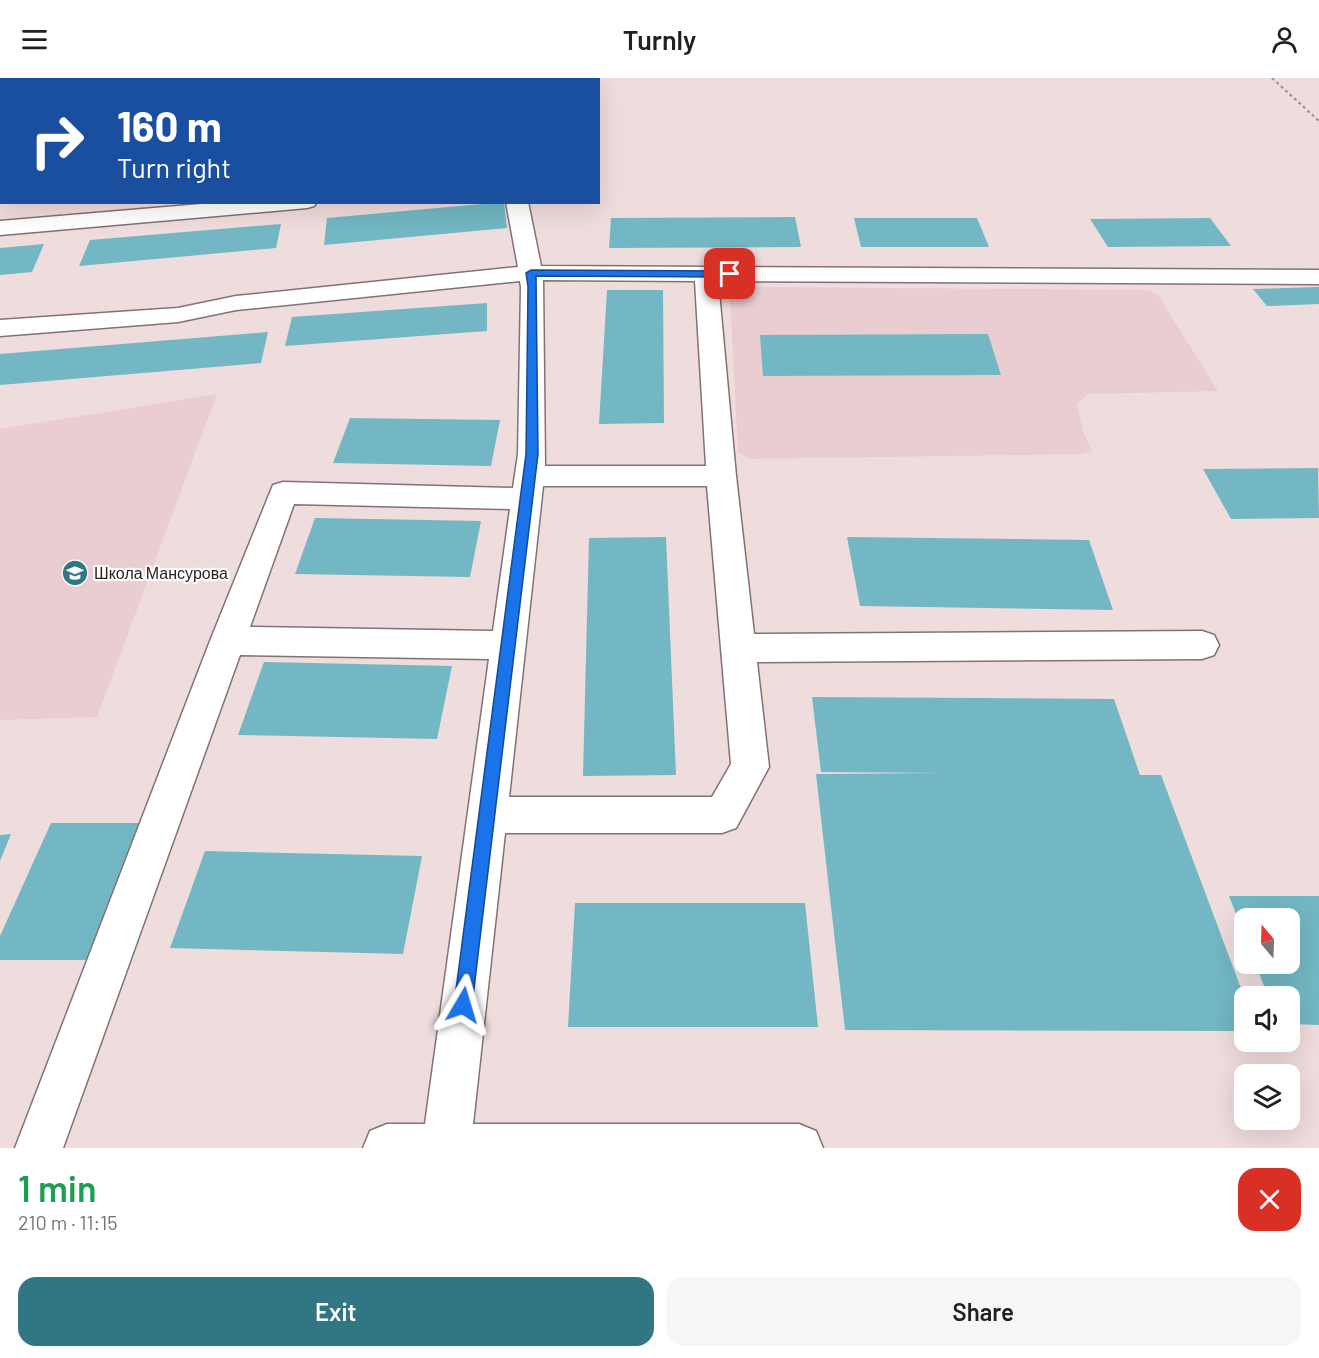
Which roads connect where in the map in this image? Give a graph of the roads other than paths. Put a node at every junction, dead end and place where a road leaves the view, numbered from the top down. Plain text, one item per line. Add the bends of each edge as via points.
1 (283, 204) edge
2 (518, 204) edge
3 (0, 228) edge
4 (531, 273) junction
5 (706, 274) junction
6 (1319, 277) edge
7 (0, 328) edge
8 (721, 476) junction
9 (527, 487) junction
10 (227, 641) junction
11 (508, 645) junction
12 (1202, 645) dead end
13 (738, 648) junction
14 (486, 815) junction
15 (446, 1146) junction
16 (710, 1147) edge
17 (39, 1148) edge
18 (387, 1148) edge
19 (799, 1148) edge

1 - 3 street
2 - 4 street
4 - 5 street
4 - 7 street via 236,303 178,315
4 - 9 street via 532,454
5 - 6 street
5 - 8 street
8 - 9 street
8 - 13 street
9 - 10 street via 282,493
9 - 11 street
10 - 11 street
10 - 17 street
11 - 14 street
12 - 13 street
13 - 14 street via 750,767 722,814
14 - 15 street
15 - 16 street
15 - 18 street
16 - 19 street

